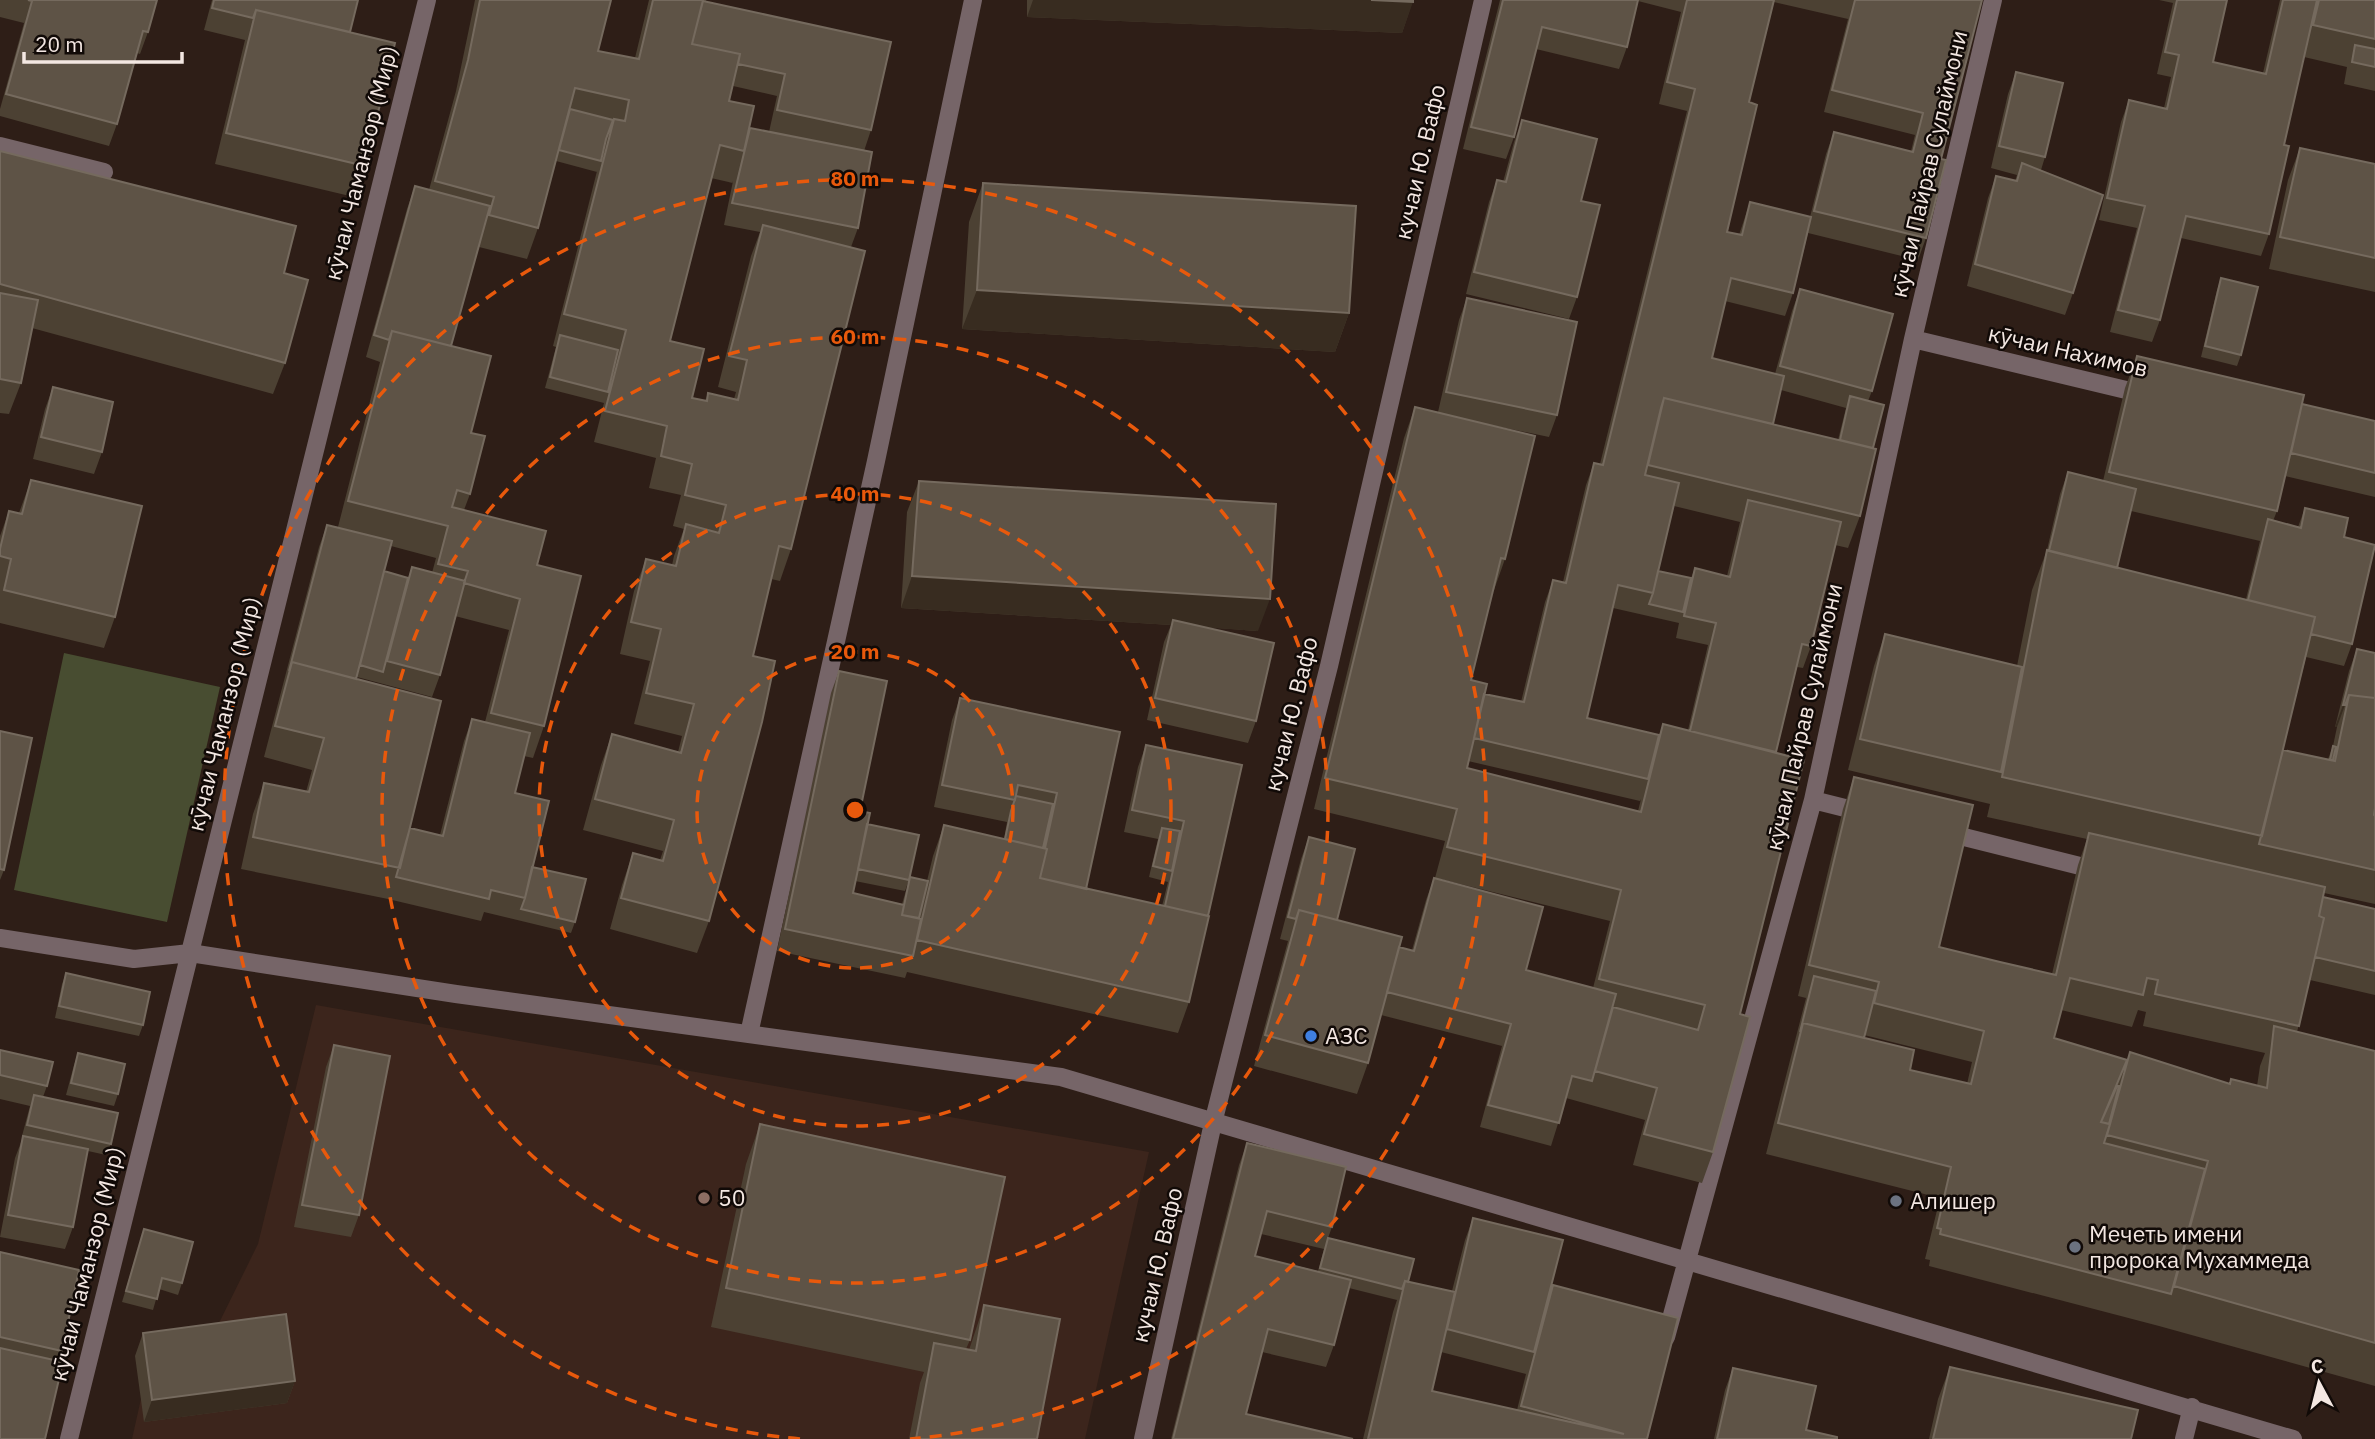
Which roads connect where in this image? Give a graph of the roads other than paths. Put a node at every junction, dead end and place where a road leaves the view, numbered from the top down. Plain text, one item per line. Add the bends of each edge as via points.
1 (427, 0) edge
2 (973, 0) edge
3 (1483, 0) edge
4 (1993, 0) edge
5 (0, 146) edge
6 (104, 172) dead end
7 (1913, 339) junction
8 (2171, 401) edge
9 (1813, 800) junction
10 (1879, 816) edge
11 (1931, 829) edge
12 (2115, 874) edge
13 (0, 938) edge
14 (190, 953) junction
15 (749, 1034) junction
16 (1213, 1124) junction
17 (1686, 1262) junction
18 (1662, 1351) edge
19 (2192, 1408) junction
20 (69, 1439) edge
21 (1143, 1439) edge
22 (2184, 1439) edge
23 (2293, 1439) edge

1 - 14 street, кӯчаи Чаманзор (Мир)
2 - 15 street
3 - 16 street, кучаи Ю. Вафо via 1329,666
4 - 7 street, кӯчаи Пайрав Сулаймони
5 - 6 street
7 - 8 street, кӯчаи Нахимов
7 - 9 street, кӯчаи Пайрав Сулаймони
9 - 10 street
9 - 17 street, кӯчаи Пайрав Сулаймони
11 - 12 street
13 - 14 street via 134,960
14 - 15 street
14 - 20 street, кӯчаи Чаманзор (Мир)
15 - 16 street via 1061,1077
16 - 17 street
16 - 21 street, кучаи Ю. Вафо
17 - 18 street, кӯчаи Пайрав Сулаймони
17 - 19 street
19 - 22 street
19 - 23 street

